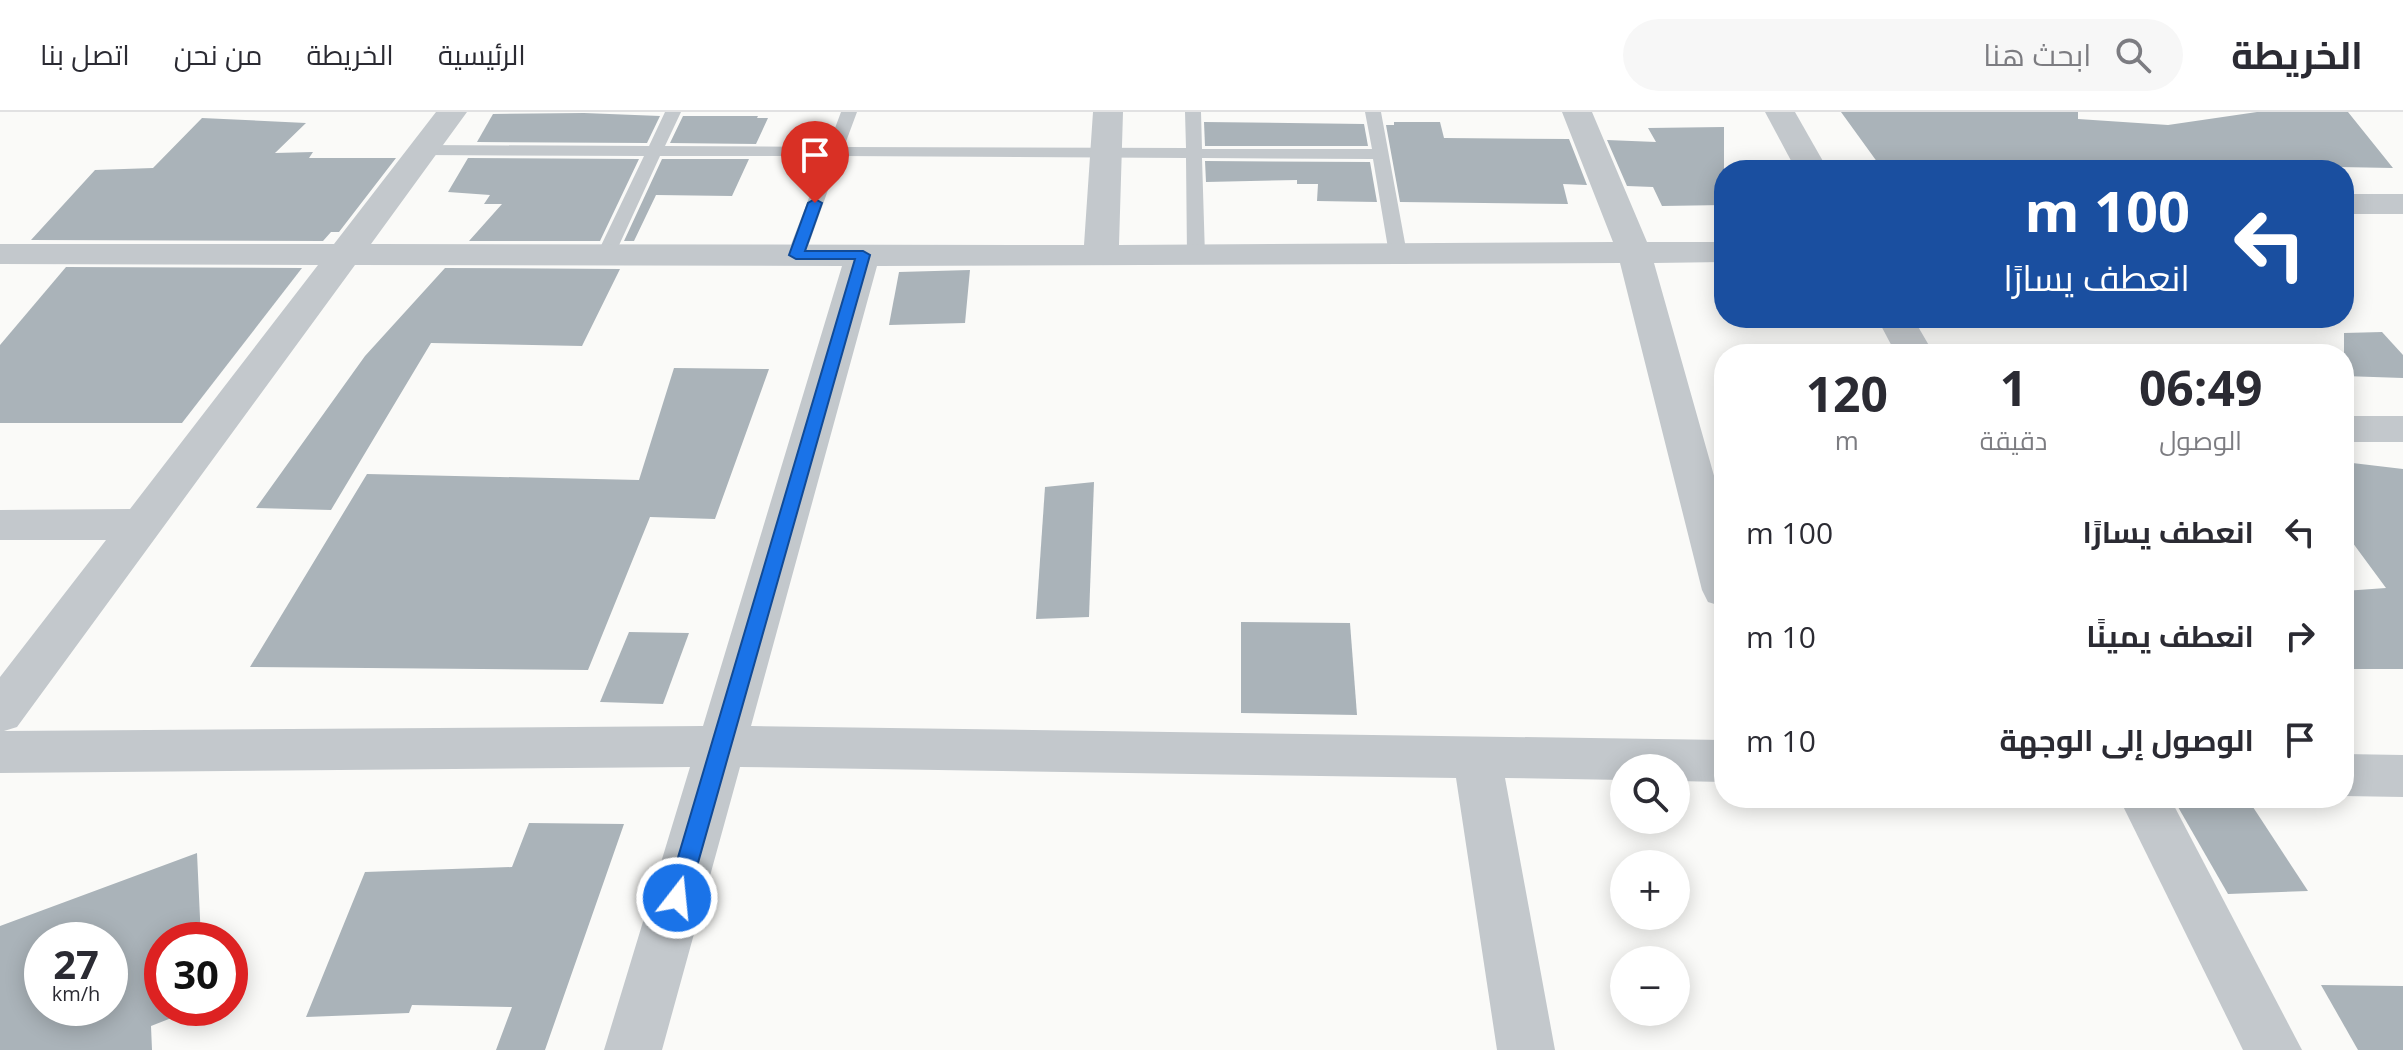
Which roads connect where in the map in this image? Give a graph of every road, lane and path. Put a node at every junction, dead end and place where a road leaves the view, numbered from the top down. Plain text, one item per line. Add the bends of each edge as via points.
1 (452, 112) edge
2 (673, 112) edge
3 (849, 112) edge
4 (1108, 112) edge
5 (1193, 112) edge
6 (1373, 112) edge
7 (1577, 112) edge
8 (1780, 112) edge
9 (424, 150) junction
10 (654, 152) junction
11 (834, 152) junction
12 (1106, 154) junction
13 (1194, 154) junction
14 (1380, 154) junction
15 (1806, 160) edge
16 (2354, 204) edge
17 (2403, 204) edge
18 (1634, 252) junction
19 (1714, 252) edge
20 (0, 254) edge
21 (606, 254) junction
22 (1398, 254) junction
23 (344, 255) junction
24 (796, 255) junction
25 (863, 255) junction
26 (1101, 255) junction
27 (1196, 256) junction
28 (2354, 429) edge
29 (2403, 429) edge
30 (143, 524) junction
31 (0, 525) edge
32 (1714, 552) edge
33 (0, 713) edge
34 (721, 746) junction
35 (0, 752) edge
36 (1477, 757) junction
37 (1714, 761) edge
38 (2354, 775) edge
39 (2403, 776) edge
40 (2149, 808) edge
41 (633, 1050) edge
42 (1526, 1050) edge
43 (2273, 1050) edge

1 - 9 street
2 - 10 lane
3 - 11 lane
4 - 12 street
5 - 13 lane
6 - 14 lane
7 - 18 street
8 - 15 street
9 - 10 lane
9 - 23 street
10 - 11 lane
10 - 21 lane
11 - 12 lane
11 - 24 lane
12 - 13 lane
12 - 26 street
13 - 14 lane
13 - 27 lane
14 - 22 lane
16 - 17 street
18 - 19 street
18 - 22 street
18 - 32 street
20 - 23 street
21 - 23 street
21 - 24 street
22 - 27 street
23 - 30 street
24 - 25 street
25 - 26 street
25 - 34 street
26 - 27 street
28 - 29 street
30 - 31 street
30 - 33 street
34 - 35 street
34 - 36 street
34 - 41 street
36 - 37 street
36 - 42 street
38 - 39 street
40 - 43 street

